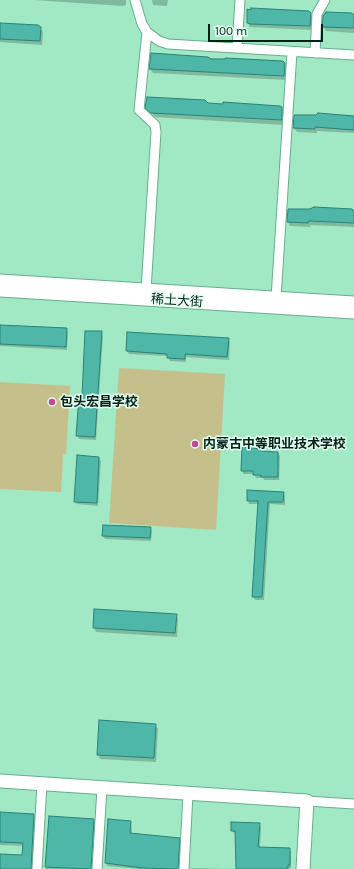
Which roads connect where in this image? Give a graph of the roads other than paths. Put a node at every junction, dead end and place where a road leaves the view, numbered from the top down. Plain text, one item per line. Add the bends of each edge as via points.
1 (135, 0) edge
2 (240, 0) edge
3 (325, 0) edge
4 (146, 32) junction
5 (237, 48) junction
6 (292, 52) junction
7 (315, 53) junction
8 (354, 55) edge
9 (0, 281) edge
10 (0, 290) edge
11 (146, 290) junction
12 (276, 298) junction
13 (354, 303) edge
14 (354, 312) edge
15 (0, 781) edge
16 (42, 784) junction
17 (102, 788) junction
18 (188, 794) junction
19 (307, 801) junction
20 (354, 804) edge
21 (37, 869) edge
22 (97, 869) edge
23 (184, 869) edge
24 (303, 869) edge

1 - 4 street
2 - 5 street
3 - 7 street via 317,14
4 - 5 street via 168,44
4 - 11 street via 139,110 155,125 156,132
5 - 6 street
6 - 7 street
6 - 12 street
7 - 8 street
9 - 11 main road, 稀土大街
10 - 14 main road, 稀土大街
11 - 12 main road, 稀土大街
12 - 13 main road, 稀土大街
15 - 16 main road
16 - 17 main road
16 - 21 street
17 - 18 main road
17 - 22 street
18 - 19 main road
18 - 23 street
19 - 20 street
19 - 24 main road

